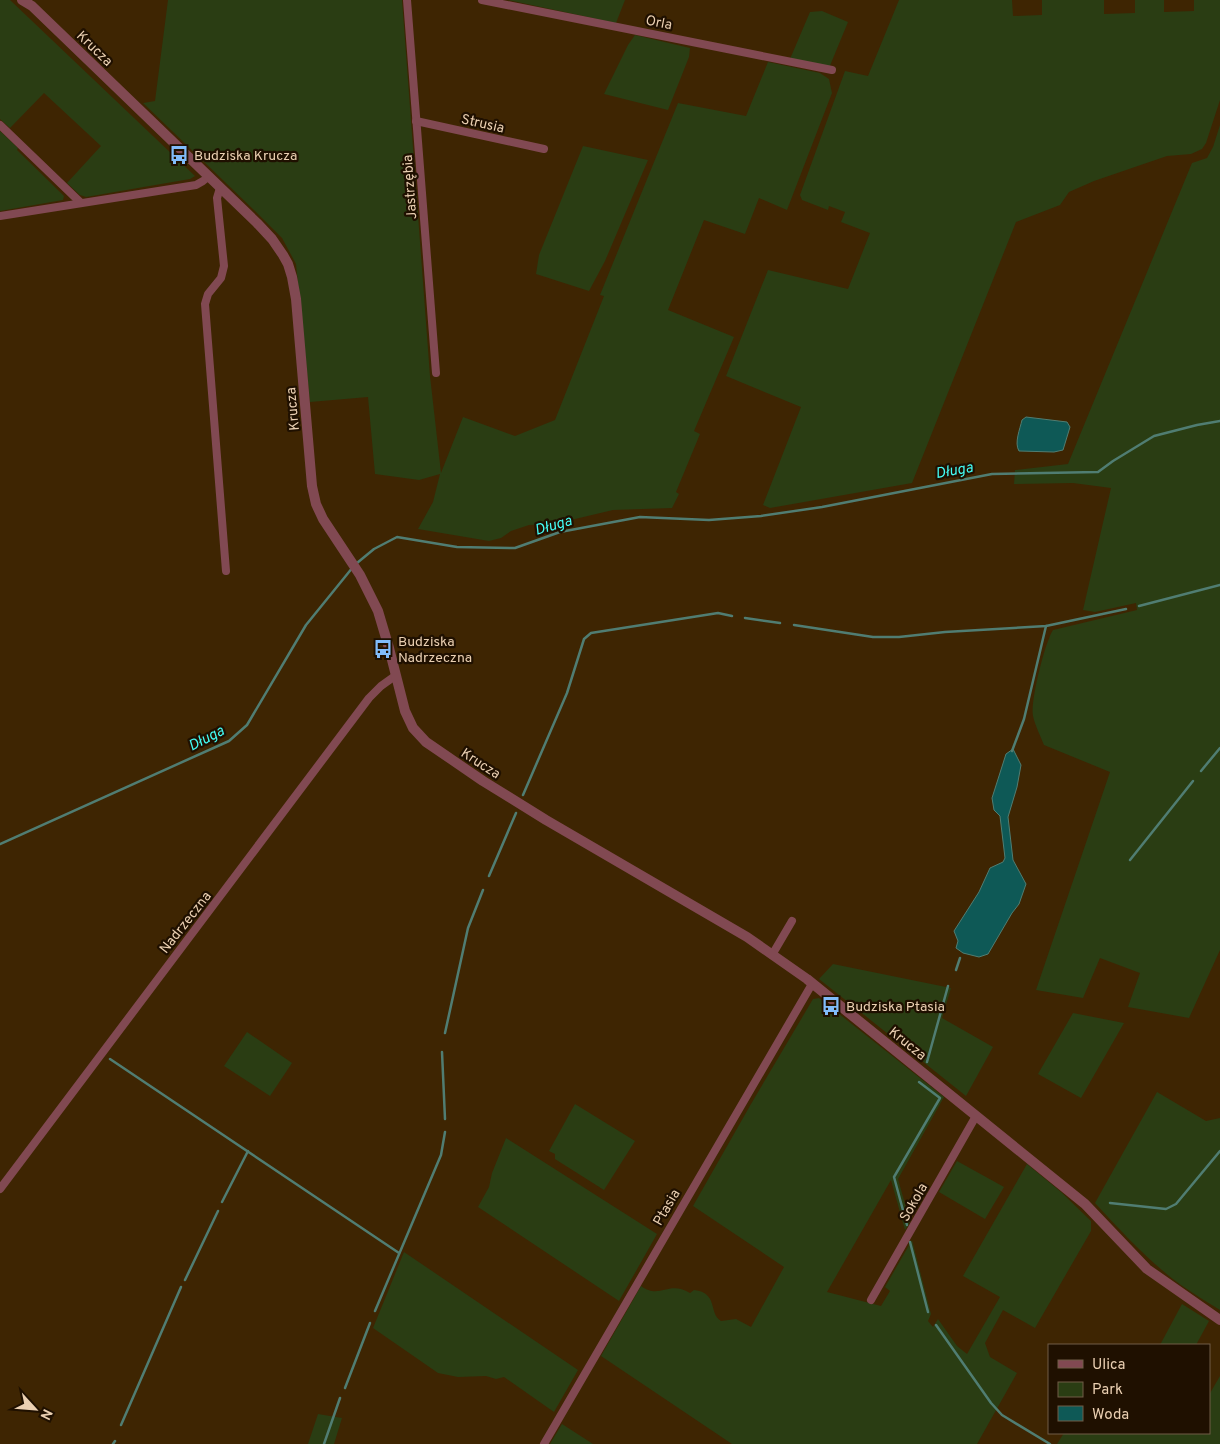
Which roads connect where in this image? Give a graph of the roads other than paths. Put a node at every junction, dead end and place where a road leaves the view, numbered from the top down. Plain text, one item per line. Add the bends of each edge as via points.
1 (22, 0) edge
2 (407, 0) edge
3 (482, 0) edge
4 (32, 3) edge
5 (832, 70) dead end
6 (416, 121) junction
7 (0, 125) edge
8 (544, 150) dead end
9 (208, 177) junction
10 (220, 188) junction
11 (80, 202) junction
12 (0, 216) edge
13 (436, 373) dead end
14 (226, 571) dead end
15 (395, 676) junction
16 (792, 921) dead end
17 (772, 955) junction
18 (812, 984) junction
19 (976, 1116) junction
20 (0, 1189) edge
21 (871, 1300) dead end
22 (1220, 1320) edge
23 (544, 1444) edge

1 - 4 street, Krucza
2 - 6 street, Jastrzębia
3 - 5 street, Orla
4 - 9 street, Krucza
6 - 8 street, Strusia
6 - 13 street, Jastrzębia
7 - 11 street
9 - 10 street, Krucza
9 - 11 street via 196,185
10 - 14 street via 217,198 224,266 221,278 208,294 205,304
10 - 15 street, Krucza via 266,232 288,264 296,299 316,504 360,574 378,611
11 - 12 street
15 - 17 street, Krucza via 413,728 434,749
15 - 20 street, Nadrzeczna via 369,698
16 - 17 street
17 - 18 street, Krucza
18 - 19 street, Krucza
18 - 23 street, Ptasia
19 - 21 street, Sokola
19 - 22 street, Krucza via 1085,1204 1147,1269

